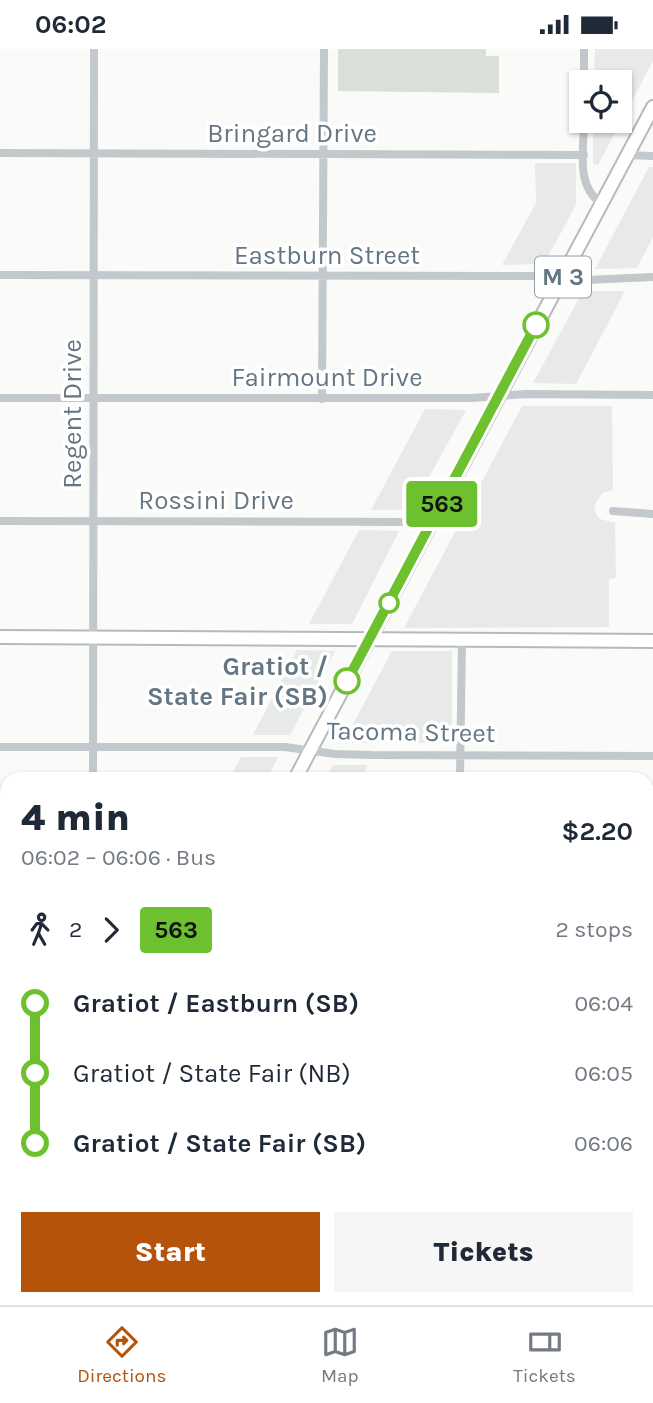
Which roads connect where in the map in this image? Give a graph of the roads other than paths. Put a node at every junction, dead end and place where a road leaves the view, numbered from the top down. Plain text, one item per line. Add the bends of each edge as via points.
1 (94, 49) edge
2 (324, 49) edge
3 (584, 49) edge
4 (584, 70) edge
5 (653, 107) edge
6 (584, 133) edge
7 (0, 153) edge
8 (94, 153) junction
9 (323, 154) junction
10 (583, 155) junction
11 (627, 155) junction
12 (653, 156) edge
13 (602, 204) junction
14 (0, 275) edge
15 (93, 275) junction
16 (323, 276) junction
17 (562, 278) junction
18 (653, 278) edge
19 (653, 395) edge
20 (498, 397) junction
21 (0, 398) edge
22 (93, 398) junction
23 (322, 399) junction
24 (612, 511) dead end
25 (653, 514) edge
26 (0, 521) edge
27 (94, 521) junction
28 (432, 522) junction
29 (0, 637) edge
30 (94, 637) junction
31 (369, 640) junction
32 (462, 641) junction
33 (653, 641) edge
34 (0, 747) edge
35 (93, 747) junction
36 (310, 751) junction
37 (461, 755) junction
38 (653, 756) edge
39 (93, 772) edge
40 (299, 772) edge
41 (460, 772) edge

1 - 8 street, Regent Drive
2 - 9 street
3 - 4 street
5 - 11 main road, M 3
6 - 10 street
7 - 8 street, Bringard Drive
8 - 9 street, Bringard Drive
8 - 15 street, Regent Drive
9 - 10 street, Bringard Drive
9 - 16 street
10 - 13 street via 586,189
11 - 12 street
11 - 13 main road, M 3
13 - 17 main road, M 3
14 - 15 street, Eastburn Street
15 - 16 street, Eastburn Street
15 - 22 street, Regent Drive
16 - 17 street, Eastburn Street
16 - 23 street
17 - 18 street, Eastburn Street
17 - 20 main road, M 3
19 - 20 street, Fairmount Drive
20 - 23 street, Fairmount Drive
20 - 28 main road, M 3
21 - 22 street, Fairmount Drive
22 - 23 street, Fairmount Drive
22 - 27 street, Regent Drive
24 - 25 street
26 - 27 street, Rossini Drive
27 - 28 street, Rossini Drive
27 - 30 street, Regent Drive
28 - 31 main road, M 3
29 - 30 main road
30 - 31 main road
30 - 35 street, Regent Drive
31 - 32 main road
31 - 36 main road, M 3
32 - 33 main road
32 - 37 street
34 - 35 street, Tacoma Street
35 - 36 street, Tacoma Street via 285,747
35 - 39 street, Regent Drive
36 - 37 street, Tacoma Street
36 - 40 main road, M 3
37 - 38 street, Tacoma Street
37 - 41 street

